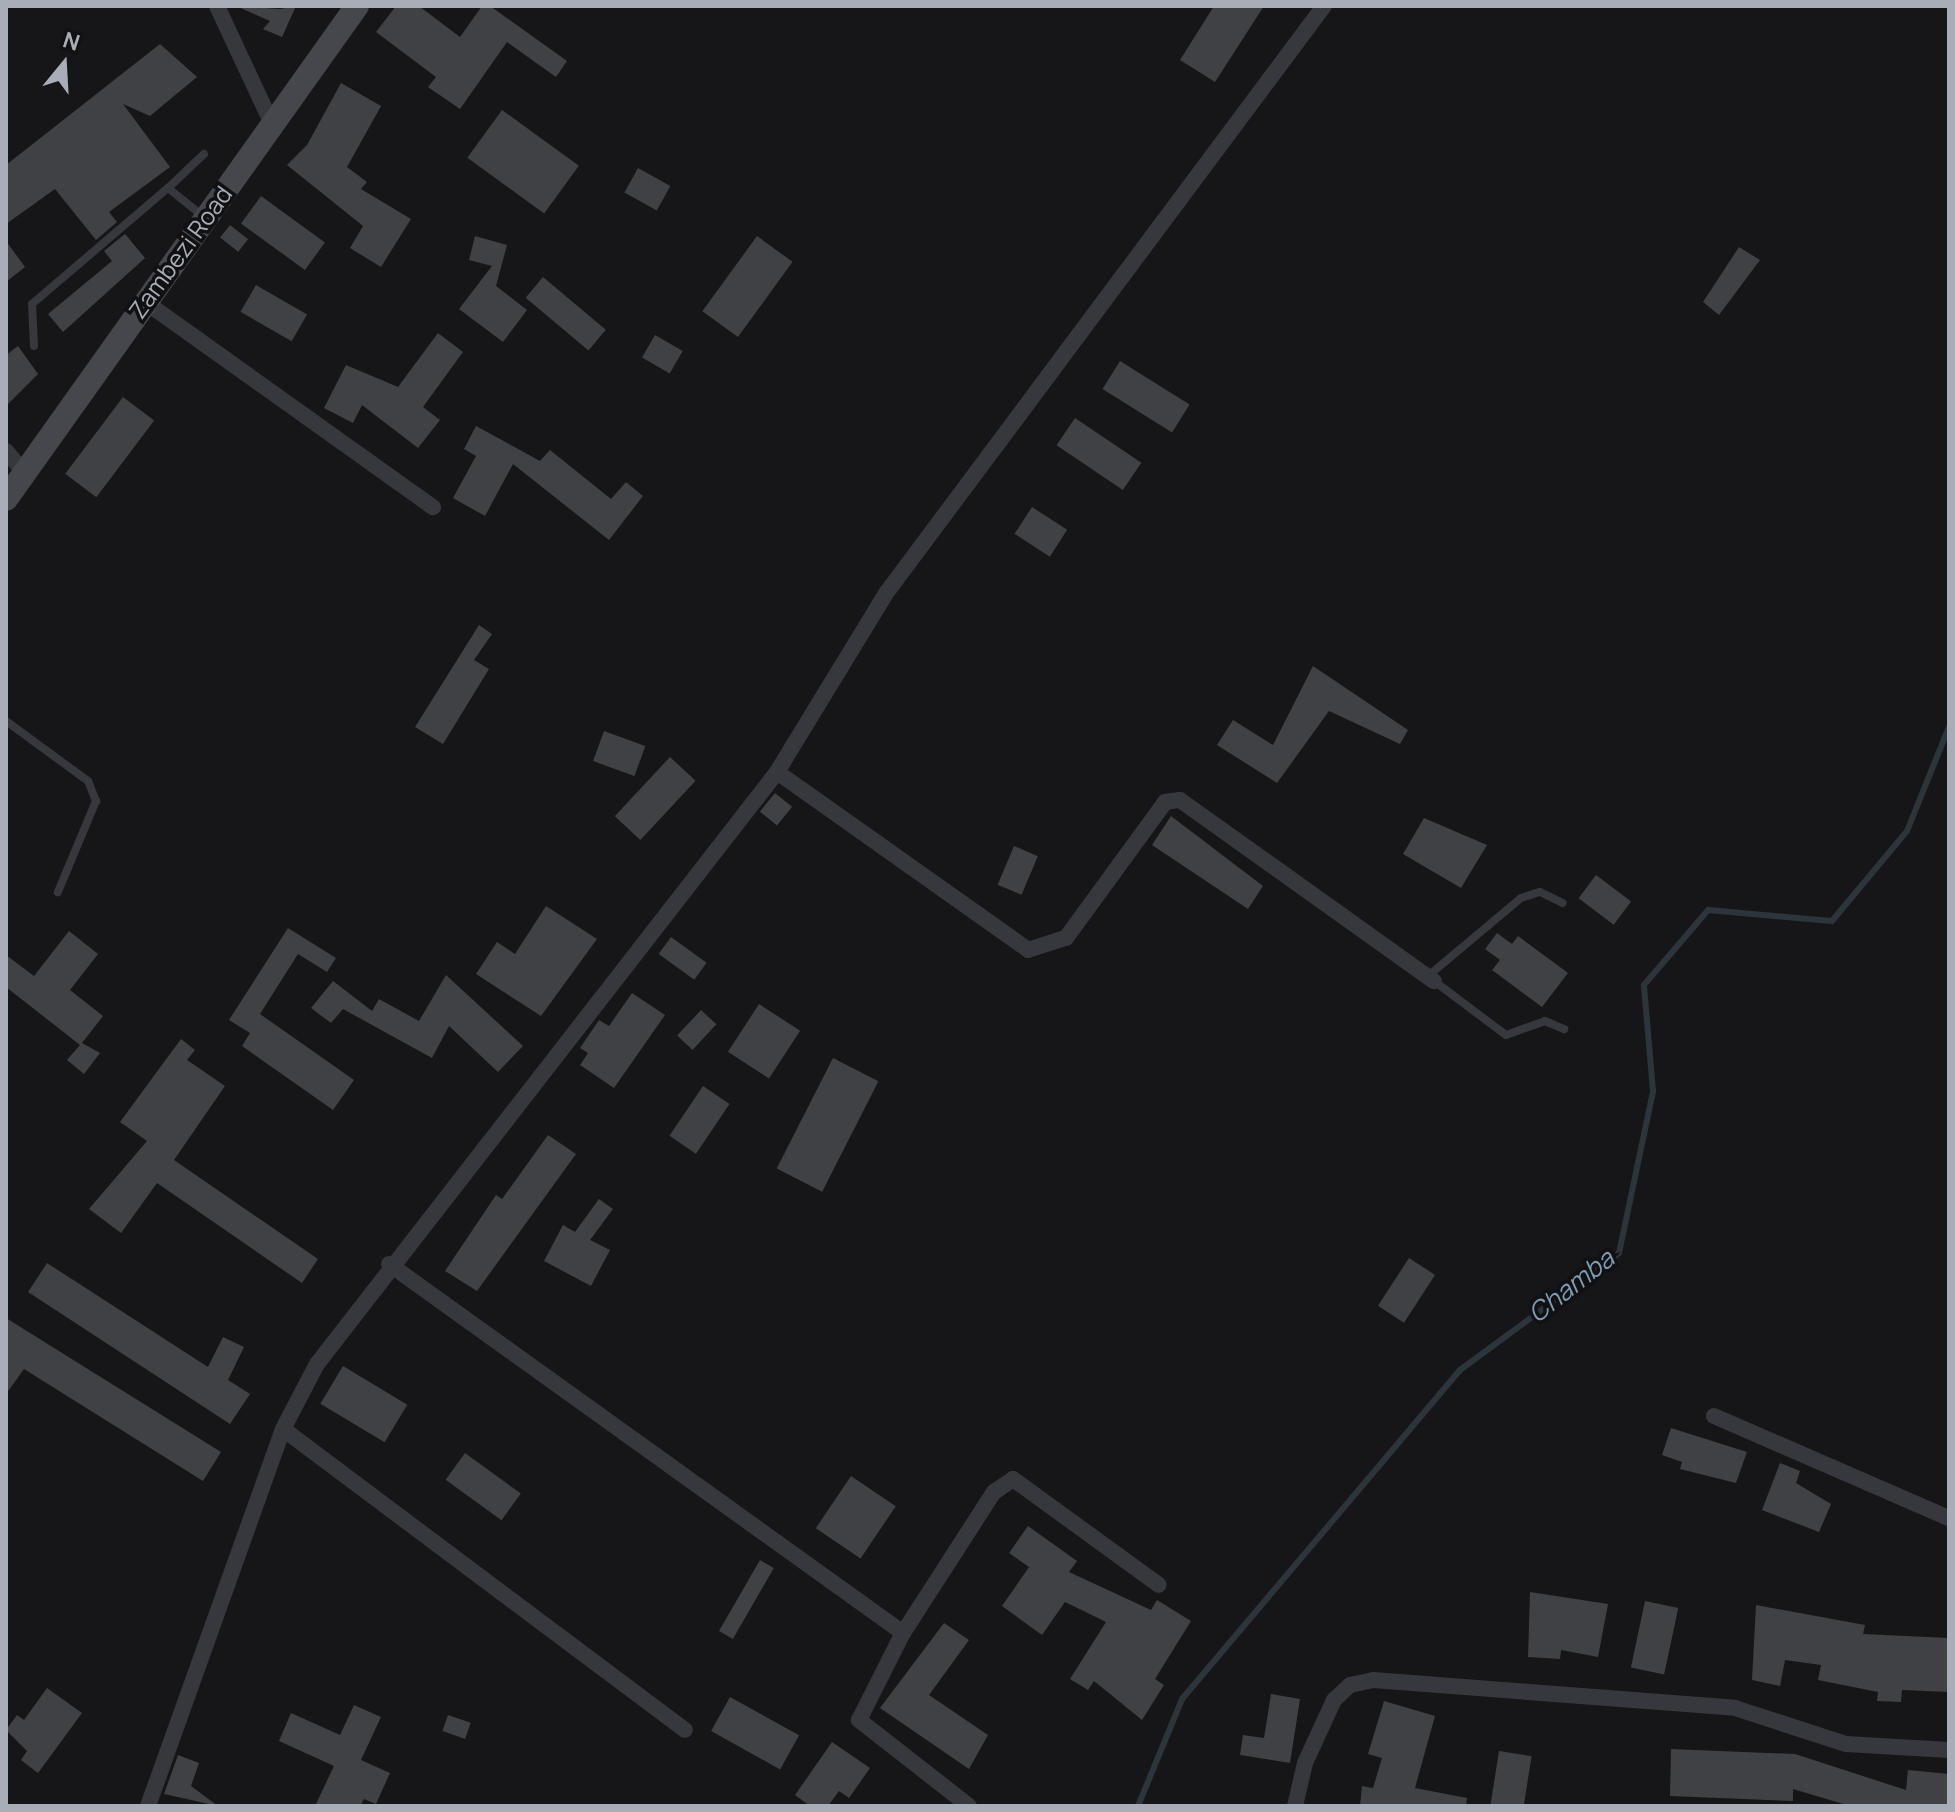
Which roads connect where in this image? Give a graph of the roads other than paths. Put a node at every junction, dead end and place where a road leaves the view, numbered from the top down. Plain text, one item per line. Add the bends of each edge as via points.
1 (217, 6) edge
2 (357, 6) edge
3 (1324, 6) edge
4 (272, 124) junction
5 (204, 154) dead end
6 (168, 188) junction
7 (204, 218) junction
8 (144, 301) junction
9 (34, 346) dead end
10 (6, 451) edge
11 (25, 474) junction
12 (6, 499) edge
13 (433, 507) dead end
14 (6, 721) edge
15 (777, 772) junction
16 (58, 892) dead end
17 (1563, 903) dead end
18 (1430, 979) junction
19 (1564, 1029) dead end
20 (389, 1264) junction
21 (1714, 1416) dead end
22 (283, 1429) junction
23 (1949, 1518) edge
24 (1159, 1585) dead end
25 (903, 1633) junction
26 (685, 1730) dead end
27 (1949, 1750) edge
28 (148, 1806) edge
29 (969, 1806) edge
30 (1295, 1806) edge

1 - 4 street
2 - 4 main road, Zambezi Road
3 - 15 street via 887,592
4 - 7 main road, Zambezi Road
5 - 6 lane
6 - 7 lane
6 - 9 lane via 32,304
7 - 8 main road, Zambezi Road
8 - 11 main road, Zambezi Road
8 - 13 street
10 - 11 street
11 - 12 main road, Zambezi Road
14 - 16 lane via 88,781 96,801
15 - 18 street via 1028,950 1066,938 1165,802 1180,800
15 - 20 street
17 - 18 lane via 1540,892 1521,898
18 - 19 lane via 1506,1035 1545,1021
20 - 22 street via 317,1364
20 - 25 street
21 - 23 street
22 - 26 street
22 - 28 street
24 - 25 street via 1006,1479
25 - 29 street via 859,1720 862,1728
27 - 30 street via 1846,1744 1735,1708 1373,1680 1350,1685 1334,1700 1305,1763

